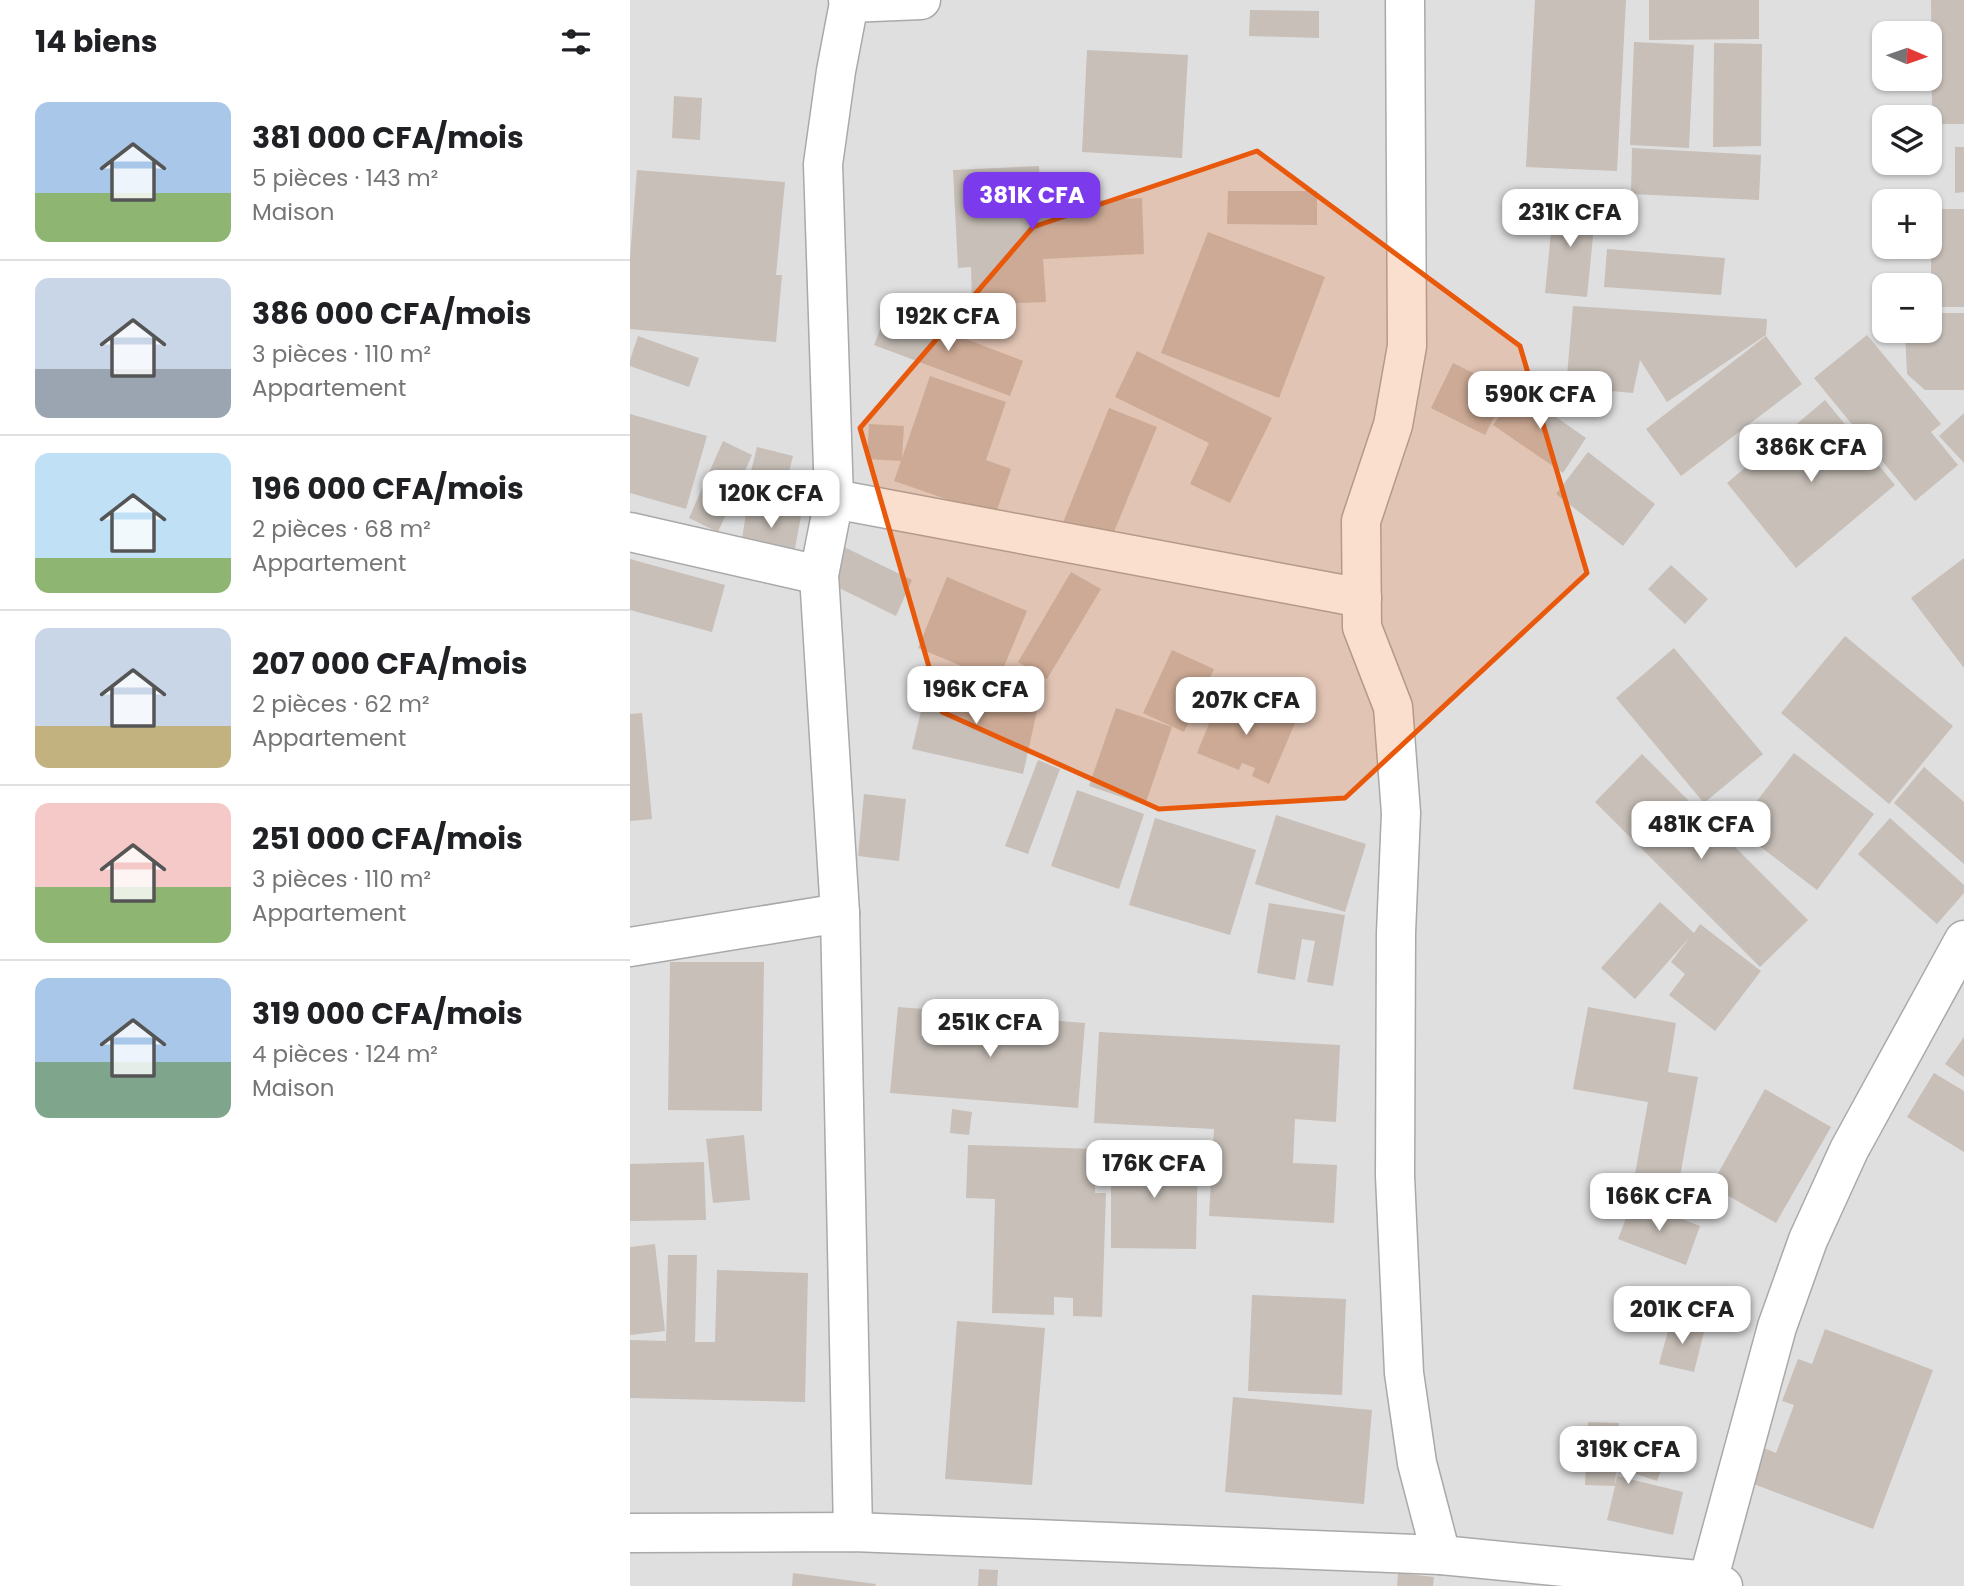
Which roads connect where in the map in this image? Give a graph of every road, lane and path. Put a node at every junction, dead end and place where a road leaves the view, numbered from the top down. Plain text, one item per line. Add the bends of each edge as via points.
1 (921, 0) edge
2 (1405, 0) edge
3 (849, 1) edge
4 (834, 499) junction
5 (630, 532) edge
6 (818, 575) junction
7 (1362, 598) junction
8 (840, 913) junction
9 (1964, 940) edge
10 (630, 947) edge
11 (853, 1532) junction
12 (630, 1533) edge
13 (1441, 1555) junction
14 (1716, 1584) edge

1 - 3 street
2 - 7 street via 1407,346 1393,425 1362,521
3 - 4 street via 823,164
4 - 6 street
4 - 7 street
5 - 6 street
6 - 8 street
7 - 13 street via 1362,627 1393,708 1401,813 1395,1176 1404,1373 1417,1463
8 - 10 street
8 - 11 street
9 - 14 street via 1849,1150 1808,1240 1777,1327
11 - 12 street
11 - 13 street
13 - 14 street

